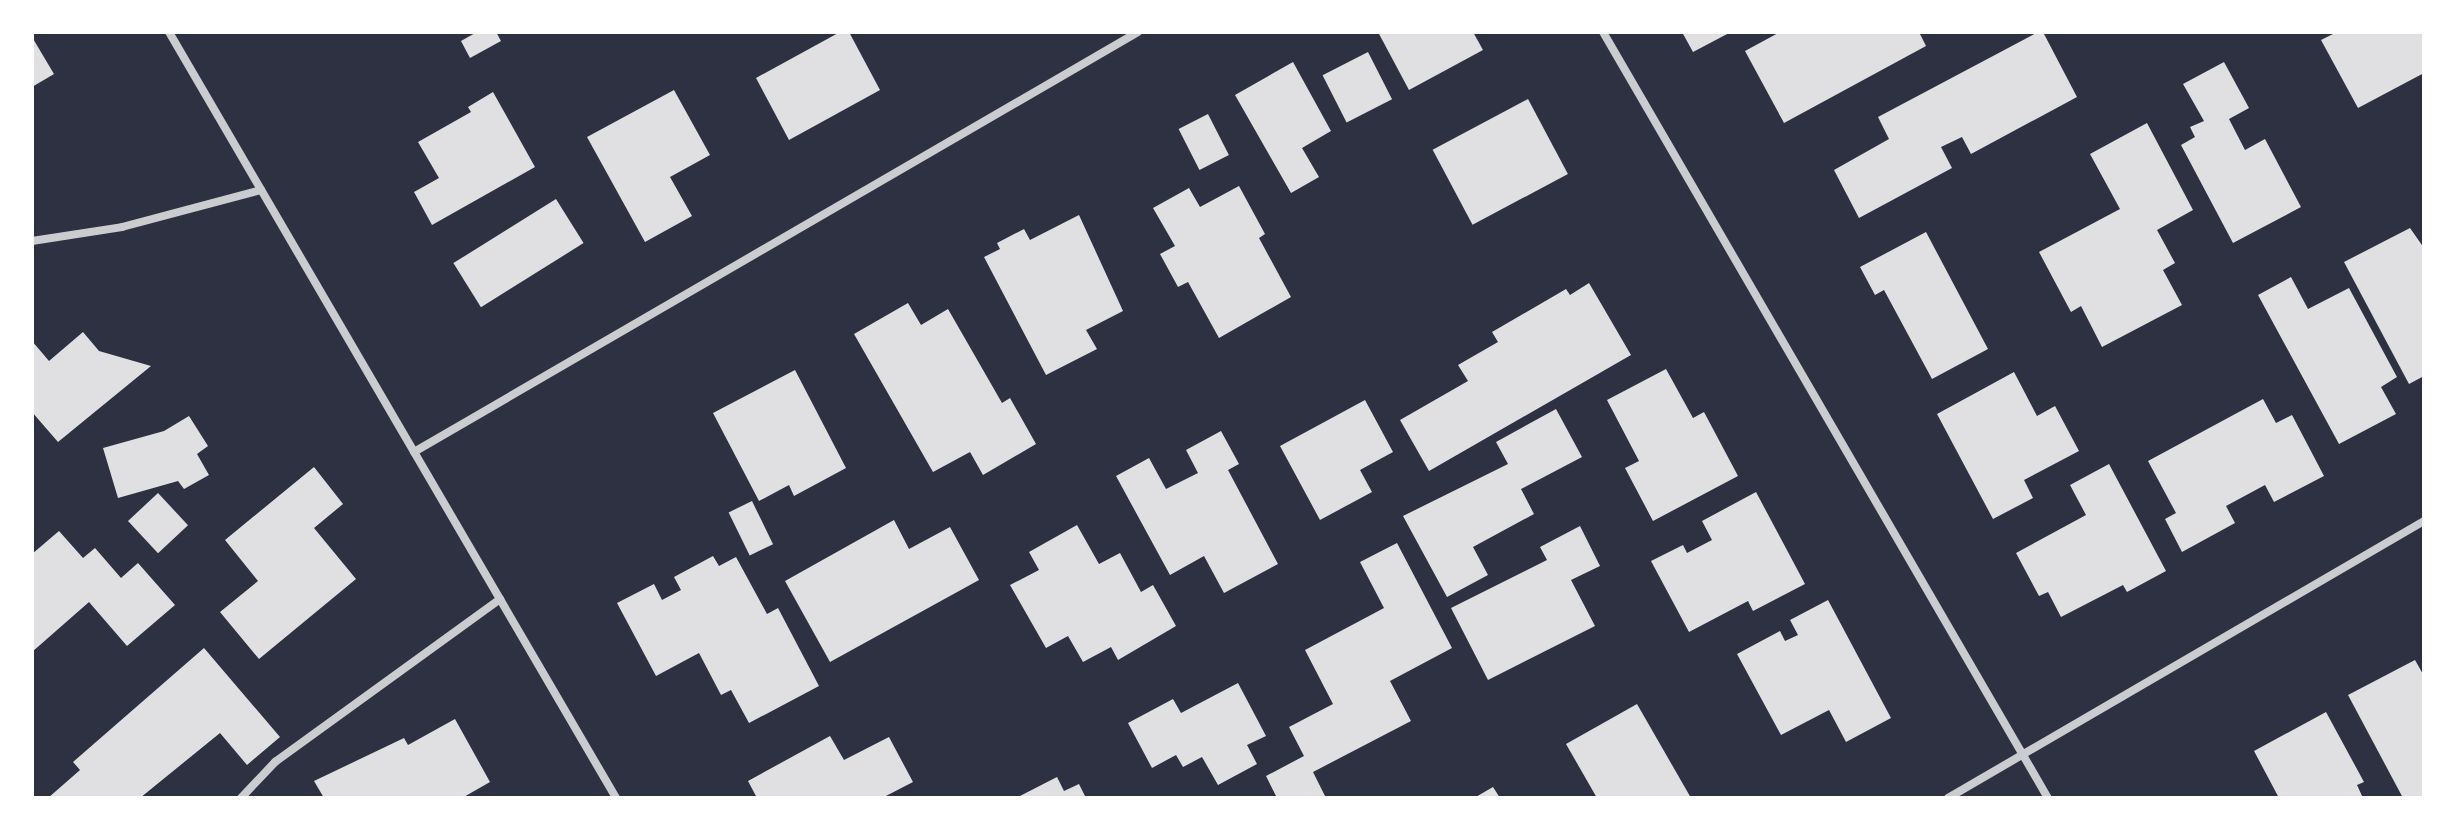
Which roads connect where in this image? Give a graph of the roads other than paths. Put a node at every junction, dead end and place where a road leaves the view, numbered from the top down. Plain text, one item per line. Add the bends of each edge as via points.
1 (169, 32) edge
2 (1138, 32) edge
3 (1603, 32) edge
4 (261, 190) junction
5 (32, 241) edge
6 (414, 452) junction
7 (2424, 521) edge
8 (500, 599) junction
9 (2023, 755) junction
10 (241, 798) edge
11 (616, 798) edge
12 (1948, 798) edge
13 (2048, 798) edge

1 - 4 street
2 - 6 street
3 - 9 street
4 - 5 street via 122,227
4 - 6 street
6 - 8 street
7 - 9 street
8 - 10 street via 275,762
8 - 11 street
9 - 12 street
9 - 13 street

